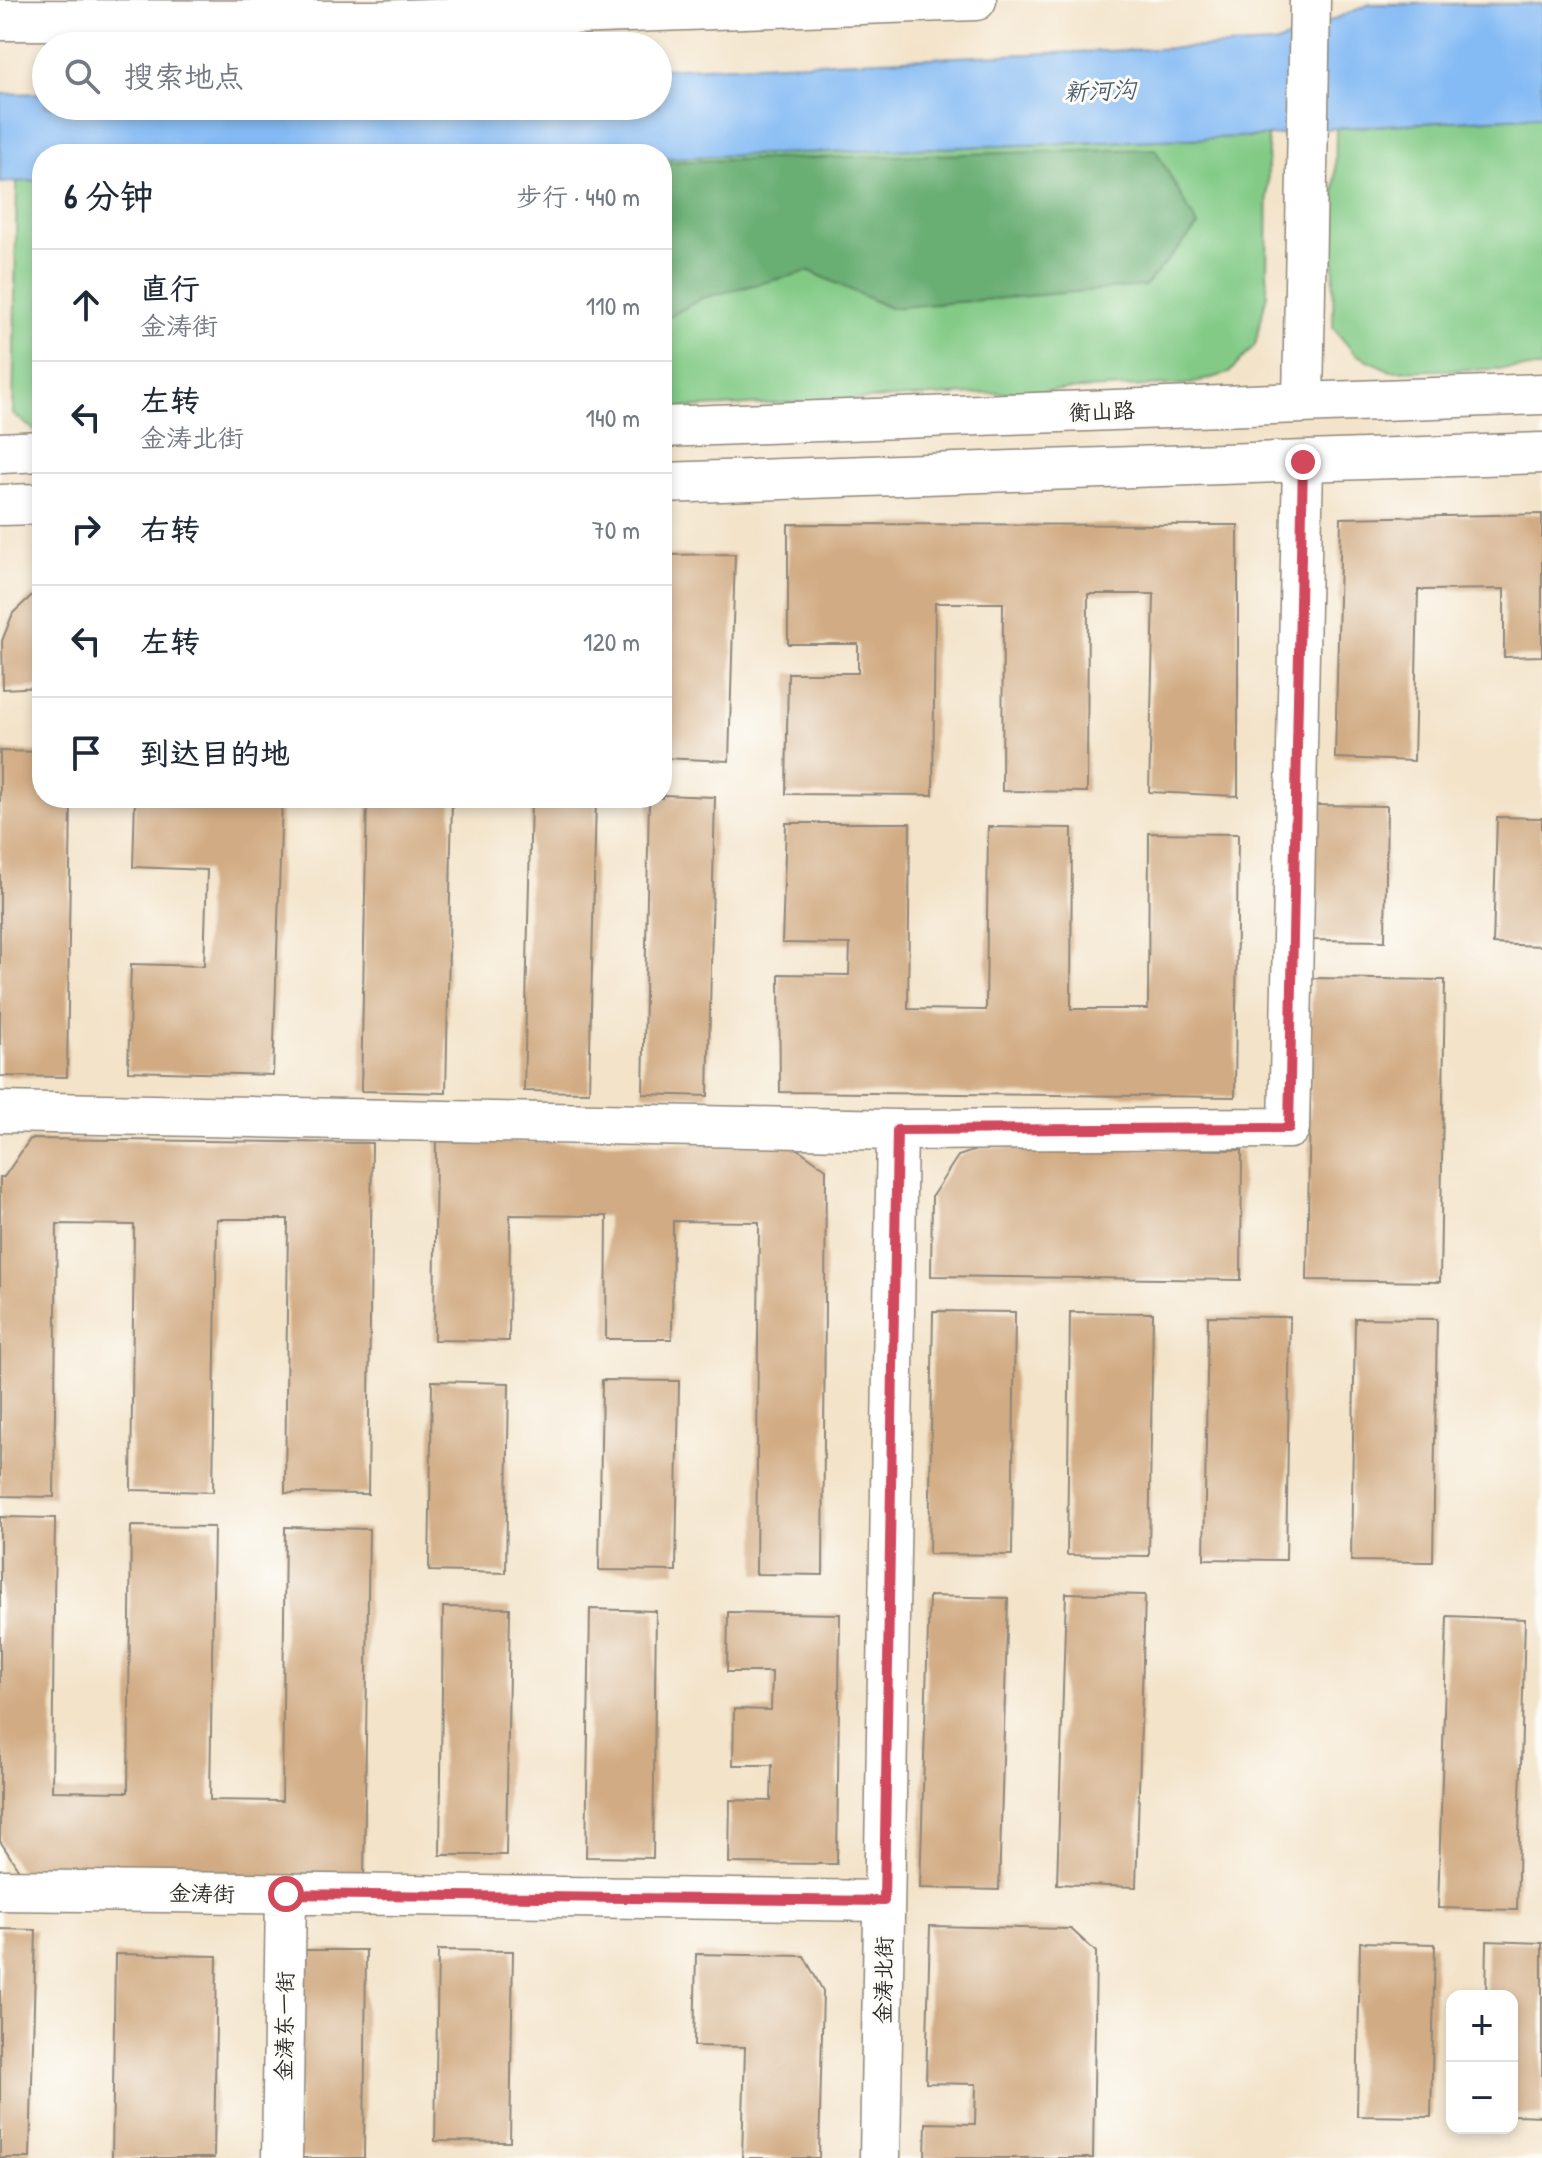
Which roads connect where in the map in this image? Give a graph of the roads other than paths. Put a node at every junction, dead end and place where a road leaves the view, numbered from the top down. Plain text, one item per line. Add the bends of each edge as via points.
1 (976, 0) edge
2 (708, 5) edge
3 (1310, 7) edge
4 (0, 20) edge
5 (1542, 394) edge
6 (1303, 403) junction
7 (672, 427) edge
8 (32, 451) edge
9 (0, 453) edge
10 (1542, 453) edge
11 (1303, 462) junction
12 (672, 483) edge
13 (32, 504) edge
14 (0, 505) edge
15 (0, 1112) edge
16 (897, 1130) junction
17 (0, 1890) edge
18 (286, 1894) junction
19 (884, 1901) junction
20 (282, 2158) edge
21 (880, 2158) edge

1 - 2 street
2 - 4 street via 373,21
3 - 6 street
5 - 6 street, 衡山路
6 - 7 street, 衡山路
8 - 9 street
10 - 11 street
11 - 12 street
11 - 16 street via 1289,1128
13 - 14 street
15 - 16 street
16 - 19 street, 金涛北街
17 - 18 street, 金涛街
18 - 19 street, 金涛街
18 - 20 street, 金涛东一街
19 - 21 street, 金涛北街

